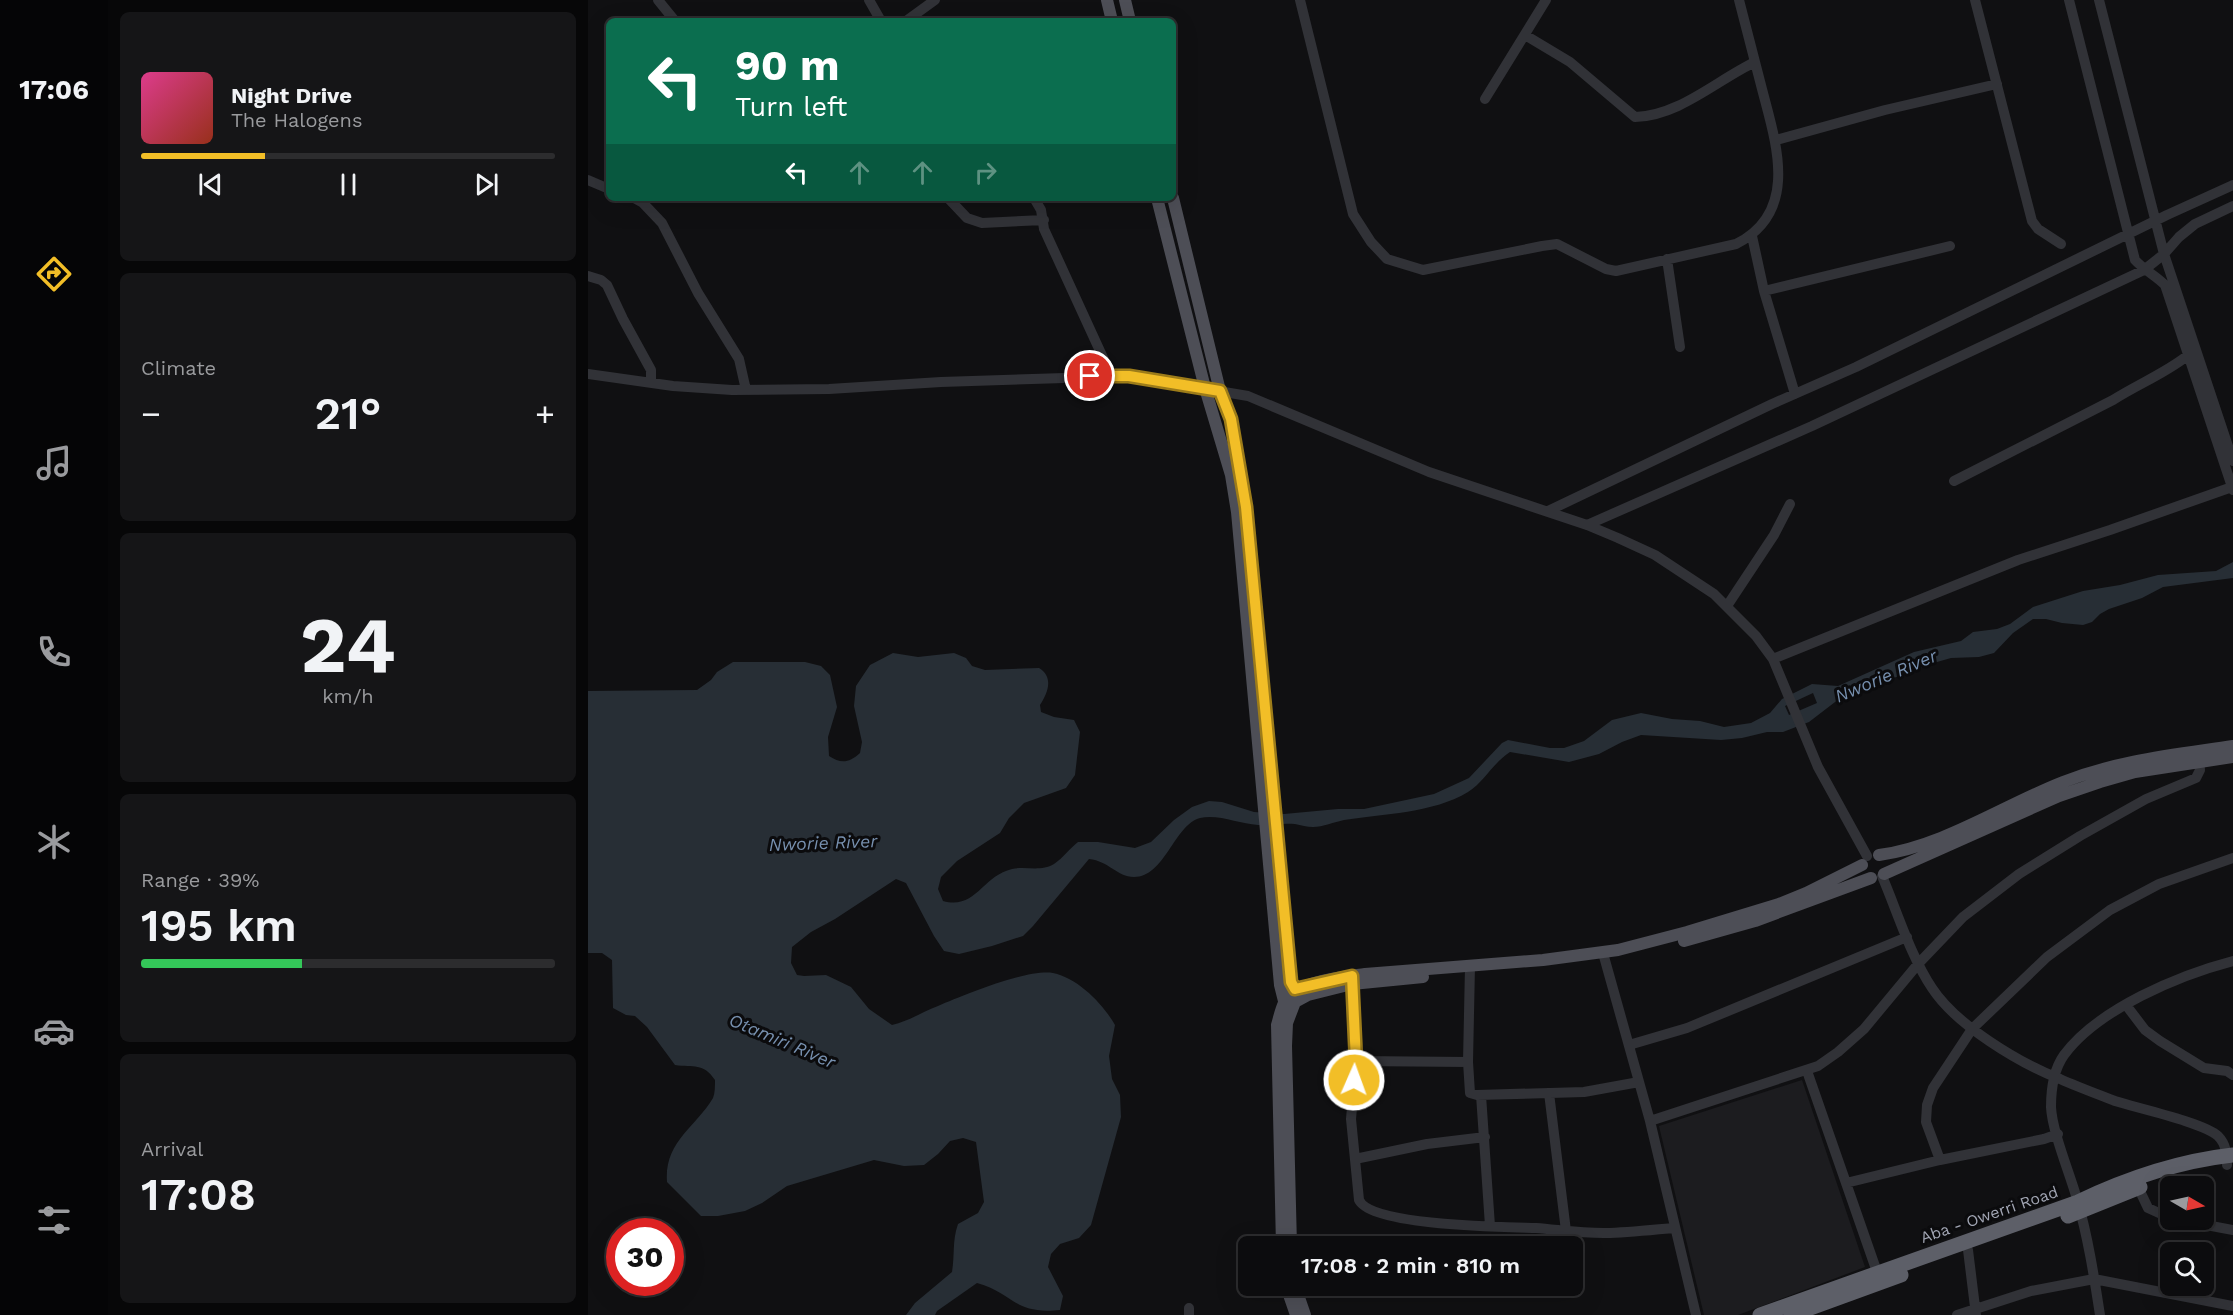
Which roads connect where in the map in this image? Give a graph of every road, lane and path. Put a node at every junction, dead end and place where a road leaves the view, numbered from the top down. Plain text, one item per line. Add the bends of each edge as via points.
1 (658, 0) edge
2 (869, 0) edge
3 (935, 0) edge
4 (1107, 0) edge
5 (1125, 0) edge
6 (1300, 0) edge
7 (1546, 0) edge
8 (1739, 0) edge
9 (1975, 0) edge
10 (2069, 0) edge
11 (2099, 0) edge
12 (673, 18) edge
13 (879, 18) edge
14 (910, 18) edge
15 (1111, 18) edge
16 (1129, 18) edge
17 (1525, 35) junction
18 (1755, 62) junction
19 (1997, 84) junction
20 (1485, 99) dead end
21 (1776, 140) junction
22 (588, 180) edge
23 (2233, 185) edge
24 (606, 188) edge
25 (638, 201) edge
26 (951, 201) edge
27 (1035, 201) edge
28 (1158, 201) edge
29 (1174, 201) edge
30 (2233, 206) edge
31 (1044, 220) junction
32 (2156, 222) junction
33 (2128, 235) junction
34 (1752, 236) junction
35 (2061, 244) dead end
36 (1950, 246) dead end
37 (2164, 254) junction
38 (1667, 259) junction
39 (2144, 270) junction
40 (588, 276) edge
41 (1764, 291) junction
42 (1680, 347) dead end
43 (2187, 356) junction
44 (588, 374) edge
45 (1112, 375) junction
46 (651, 383) junction
47 (1205, 388) junction
48 (747, 390) junction
49 (1220, 391) junction
50 (1795, 394) junction
51 (2233, 461) edge
52 (1954, 481) dead end
53 (2233, 488) edge
54 (1790, 504) dead end
55 (1548, 511) junction
56 (1587, 525) junction
57 (1727, 606) junction
58 (1773, 659) junction
59 (2233, 746) edge
60 (2199, 757) junction
61 (2233, 757) edge
62 (1268, 793) junction
63 (2233, 858) edge
64 (1870, 859) junction
65 (1879, 876) junction
66 (1907, 937) junction
67 (1604, 957) junction
68 (2233, 962) edge
69 (1918, 964) junction
70 (1470, 970) junction
71 (1352, 980) junction
72 (1291, 998) junction
73 (2126, 1005) junction
74 (1972, 1029) junction
75 (1629, 1045) junction
76 (1356, 1061) junction
77 (1468, 1062) junction
78 (1807, 1071) junction
79 (2233, 1075) edge
80 (2054, 1077) junction
81 (1639, 1082) junction
82 (1549, 1094) junction
83 (1481, 1095) junction
84 (1650, 1120) junction
85 (2058, 1134) junction
86 (1485, 1137) junction
87 (1355, 1159) junction
88 (1940, 1160) junction
89 (2230, 1160) edge
90 (1846, 1183) junction
91 (2138, 1187) junction
92 (2079, 1207) junction
93 (2160, 1213) edge
94 (1490, 1226) junction
95 (2214, 1226) edge
96 (1674, 1228) junction
97 (2233, 1230) edge
98 (1566, 1231) junction
99 (1282, 1236) edge
100 (1292, 1236) edge
101 (1968, 1250) junction
102 (1877, 1272) junction
103 (2094, 1279) junction
104 (1289, 1296) edge
105 (1298, 1296) edge
106 (2233, 1305) edge
107 (1786, 1312) edge
108 (1975, 1312) edge
109 (1296, 1315) edge
110 (1305, 1315) edge
111 (1696, 1315) edge
112 (1760, 1315) edge
113 (1957, 1315) edge
114 (2100, 1315) edge

1 - 12 street
2 - 13 street
3 - 14 street
4 - 15 main road
5 - 16 main road
6 - 38 street via 1353,214 1387,259 1423,270 1557,244 1616,271
7 - 17 street
8 - 18 street
9 - 19 street
10 - 33 street
11 - 32 street
17 - 18 street via 1570,62 1635,117 1683,105
17 - 20 street
18 - 21 street
19 - 21 street
19 - 35 street via 2032,221
21 - 34 street via 1776,197 1763,224
22 - 24 street
23 - 32 street
25 - 48 street via 662,224 739,359
26 - 31 street via 967,218 982,223
27 - 31 street
28 - 47 main road
29 - 49 main road
30 - 37 street via 2195,224
31 - 45 street via 1044,229
32 - 33 street
32 - 37 street
33 - 39 street via 2135,260
33 - 50 street
34 - 38 street via 1736,244
34 - 41 street
36 - 41 street
37 - 39 street
37 - 51 street
38 - 42 street
39 - 43 street via 2165,285
39 - 56 street via 1822,422
40 - 46 street via 608,285 651,370
41 - 50 street
43 - 52 street via 2113,400
43 - 53 street
44 - 46 street
45 - 47 street
45 - 48 street
46 - 48 street
47 - 49 street
47 - 62 main road via 1231,475
49 - 55 street via 1248,396 1429,472
49 - 62 main road via 1231,419 1246,507
50 - 55 street
53 - 58 street via 2018,560
54 - 57 street via 1774,536
55 - 56 street
56 - 57 street via 1655,555
57 - 58 street
58 - 64 street via 1823,776
59 - 60 main road
60 - 61 main road
60 - 64 main road via 2134,760 2092,771 1931,842
60 - 65 main road via 2059,796
60 - 69 street via 2196,778 2146,799 2019,874 1957,922
62 - 72 main road
63 - 74 street via 2159,884 2110,910 2047,957
64 - 65 main road via 1864,873
64 - 65 main road via 1887,865
64 - 67 main road via 1779,904
65 - 66 street
65 - 67 main road via 1755,921
66 - 69 street
66 - 75 street via 1687,1028
67 - 70 main road
67 - 75 street
68 - 73 street via 2178,978
69 - 74 street via 1944,1004
69 - 78 street via 1857,1036
70 - 71 main road
70 - 77 street
71 - 72 main road
71 - 76 street
72 - 99 main road via 1277,1025
72 - 100 main road via 1286,1046
73 - 79 street via 2145,1030 2160,1041 2204,1068
73 - 80 street via 2077,1040 2063,1056
74 - 80 street
74 - 88 street via 1933,1088 1927,1105 1926,1122
75 - 81 street
76 - 77 street
76 - 87 street via 1351,1119
77 - 83 street via 1468,1089 1473,1095
78 - 84 street
78 - 90 street
80 - 85 street via 2051,1108
80 - 89 street via 2209,1129 2224,1144
81 - 82 street via 1597,1091
81 - 84 street
82 - 83 street
82 - 98 street
83 - 86 street
84 - 96 street
85 - 88 street
85 - 92 street
86 - 87 street
86 - 94 street
87 - 94 street via 1359,1200 1366,1208 1412,1220
88 - 90 street
89 - 91 highway, Aba - Owerri Road
89 - 92 highway, Aba - Owerri Road via 2184,1164 2147,1175 2106,1189
90 - 102 street
91 - 92 highway, Aba - Owerri Road
91 - 93 street via 2148,1208
92 - 101 highway, Aba - Owerri Road
92 - 102 highway, Aba - Owerri Road
92 - 103 street
94 - 98 street
95 - 97 street
96 - 98 street via 1608,1233
96 - 111 street
101 - 107 highway, Aba - Owerri Road
101 - 108 street
102 - 107 highway, Aba - Owerri Road
103 - 106 street
103 - 108 street via 2031,1292
103 - 114 street
104 - 109 main road
105 - 110 main road
107 - 112 highway, Aba - Owerri Road
108 - 113 street

